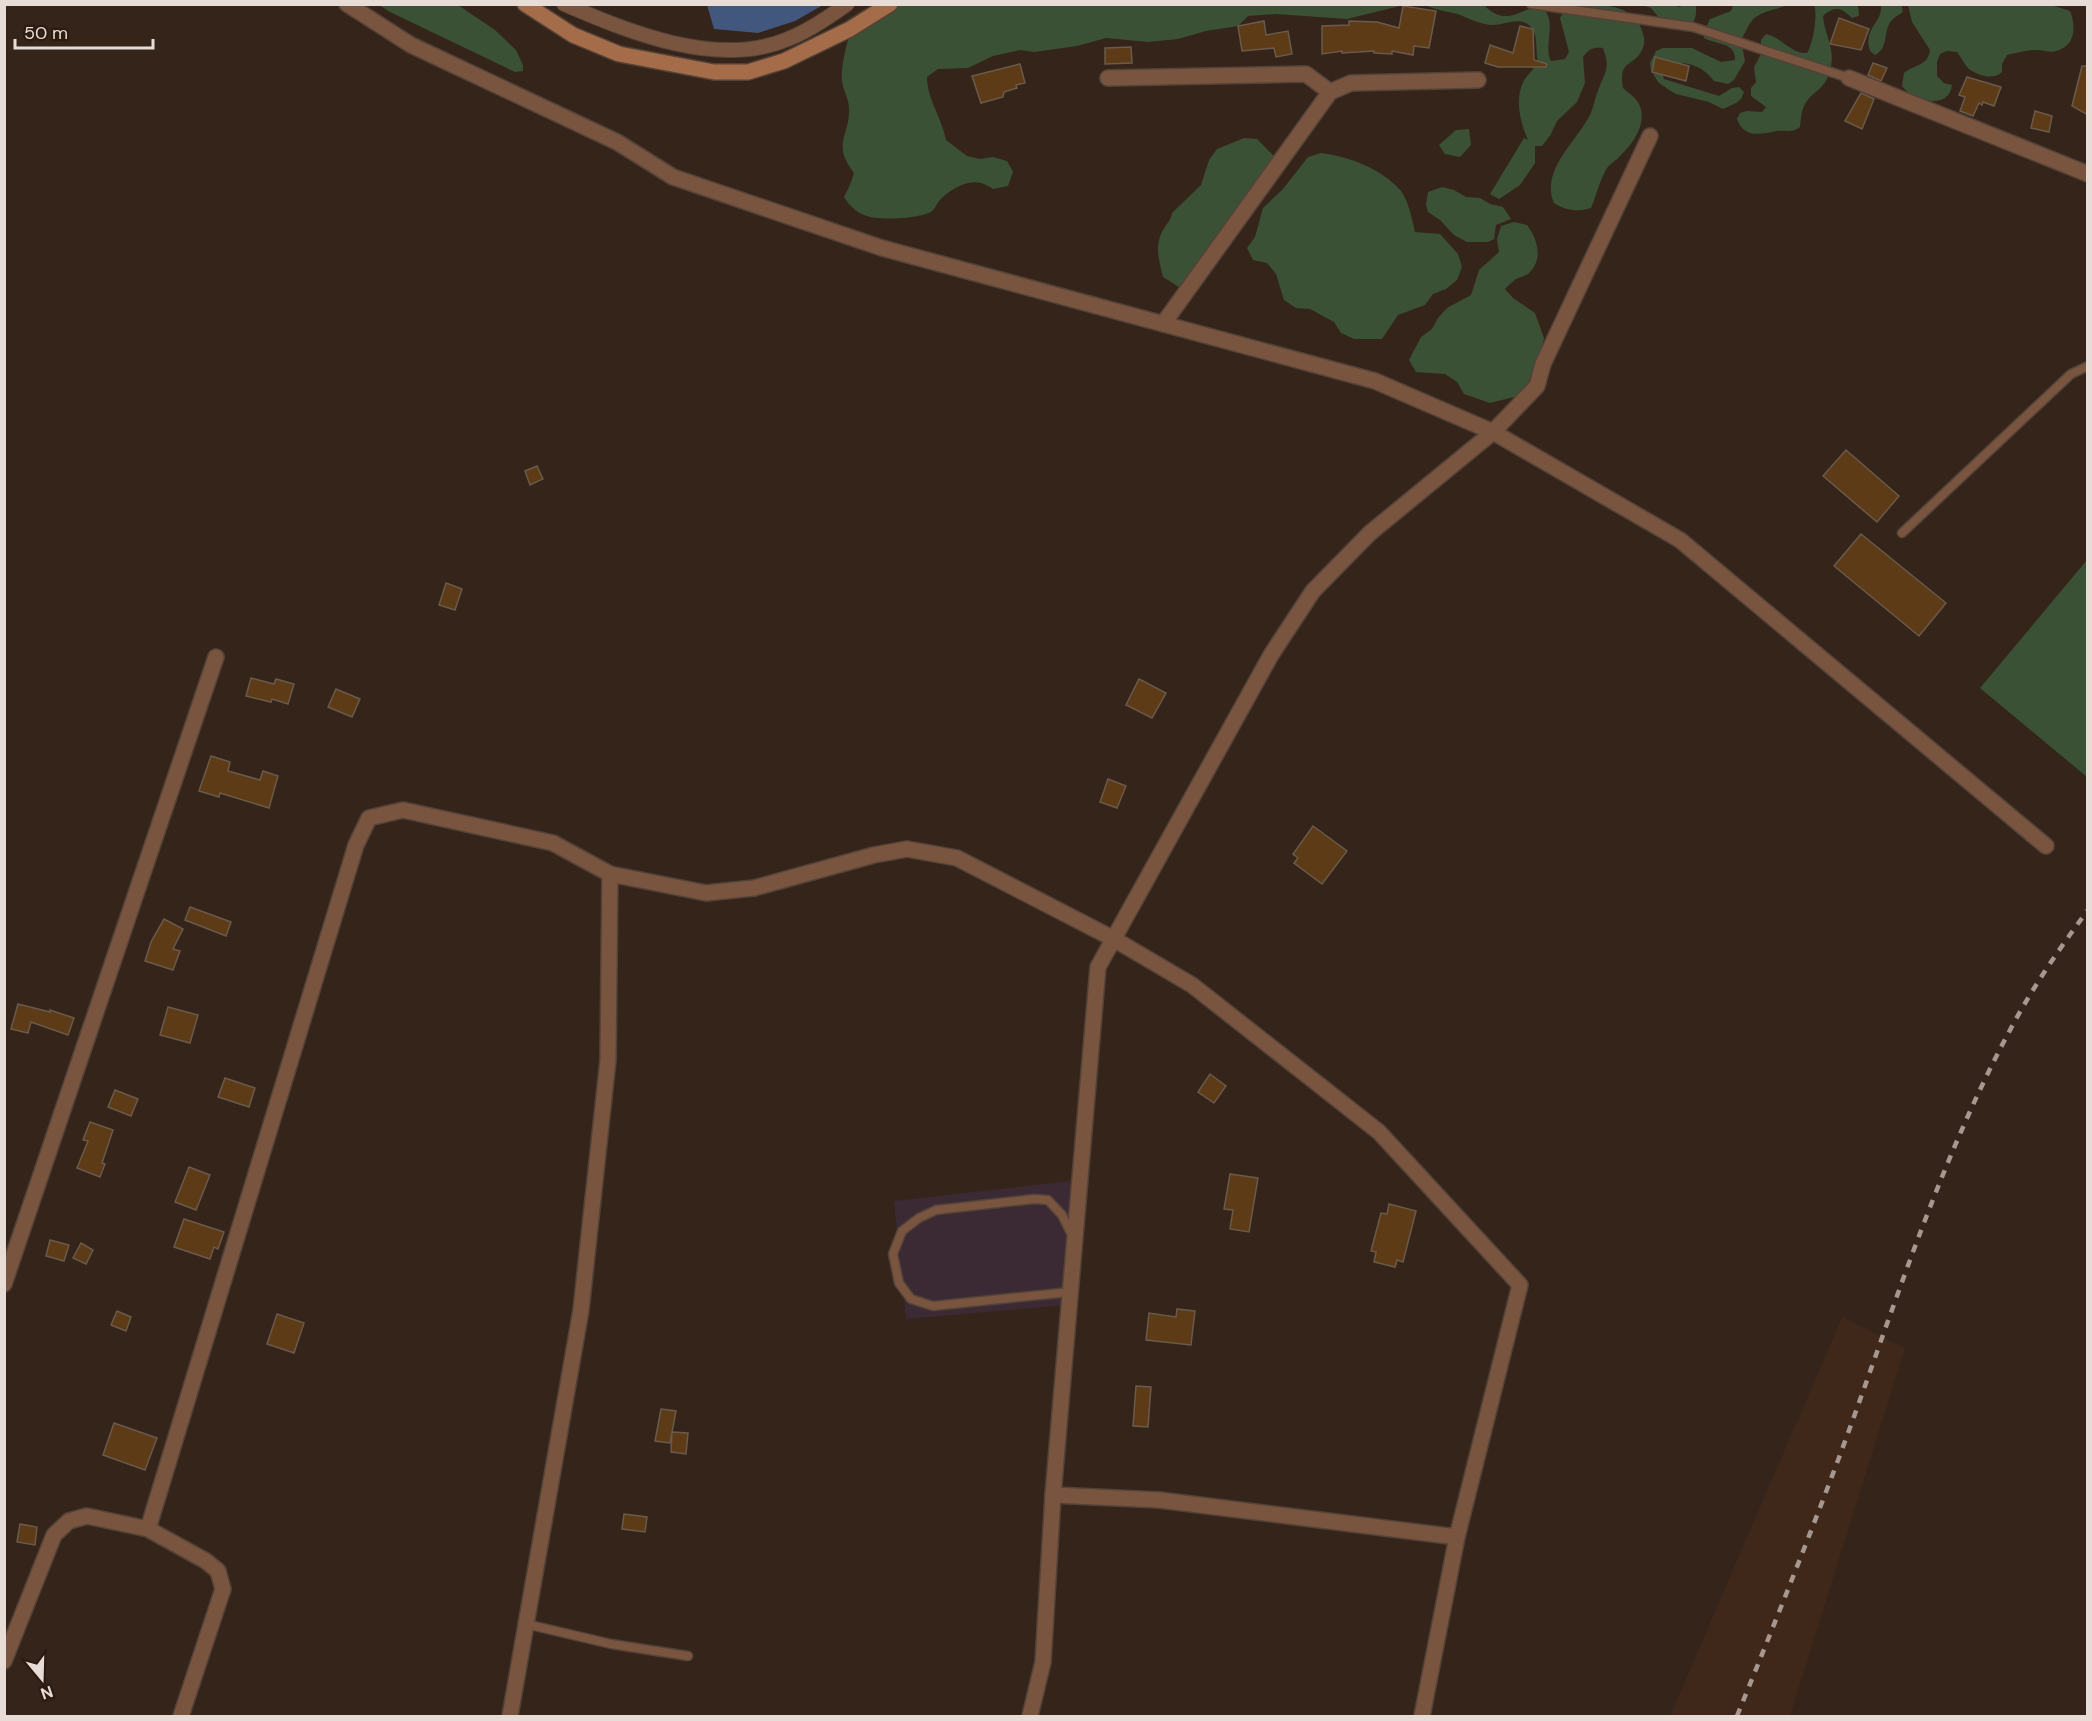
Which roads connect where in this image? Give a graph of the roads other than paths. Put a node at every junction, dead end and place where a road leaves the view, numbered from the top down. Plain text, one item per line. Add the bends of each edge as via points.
1 (347, 4) edge
2 (525, 4) edge
3 (564, 4) edge
4 (847, 4) edge
5 (890, 4) edge
6 (1531, 4) edge
7 (1108, 78) dead end
8 (1849, 78) joint
9 (1478, 80) dead end
10 (1330, 92) junction
11 (1650, 136) dead end
12 (2088, 174) edge
13 (1163, 324) junction
14 (2088, 366) edge
15 (1493, 432) junction
16 (1902, 533) dead end
17 (216, 657) dead end
18 (2046, 846) dead end
19 (610, 874) junction
20 (1113, 938) junction
21 (1074, 1240) junction
22 (4, 1284) edge
23 (1070, 1292) junction
24 (1053, 1495) junction
25 (148, 1529) junction
26 (1457, 1537) junction
27 (526, 1624) junction
28 (688, 1656) dead end
29 (4, 1661) edge
30 (181, 1716) edge
31 (510, 1716) edge
32 (1030, 1716) edge
33 (1422, 1716) edge

1 - 13 street via 411,45 617,142 673,177 882,248
2 - 5 main road via 573,35 619,54 714,72 748,72 784,61 850,29
3 - 4 street via 637,34 676,44 739,50 787,40
6 - 8 lane via 1693,27
7 - 10 street via 1306,74
8 - 12 street
9 - 10 street via 1351,83
10 - 13 street
11 - 15 street via 1543,364 1537,386
13 - 15 street via 1375,381
14 - 16 lane via 2072,374
15 - 18 street via 1680,540
15 - 20 street via 1370,533 1313,591 1271,655
17 - 22 street
19 - 20 street via 706,893 754,888 907,849 957,858
19 - 25 street via 553,843 403,810 369,818 356,845
19 - 27 street via 608,1060 581,1310
20 - 21 street via 1098,967
20 - 26 street via 1192,985 1379,1132 1520,1285
21 - 23 street
21 - 23 lane via 1062,1215 1048,1200 1034,1199 936,1210 902,1231 893,1254 899,1283 910,1299 933,1306
23 - 24 street
24 - 26 street via 1159,1500
24 - 32 street via 1043,1662
25 - 29 street via 87,1516 69,1521 54,1534
25 - 30 street via 218,1570 223,1589
26 - 33 street
27 - 28 lane via 610,1644
27 - 31 street

